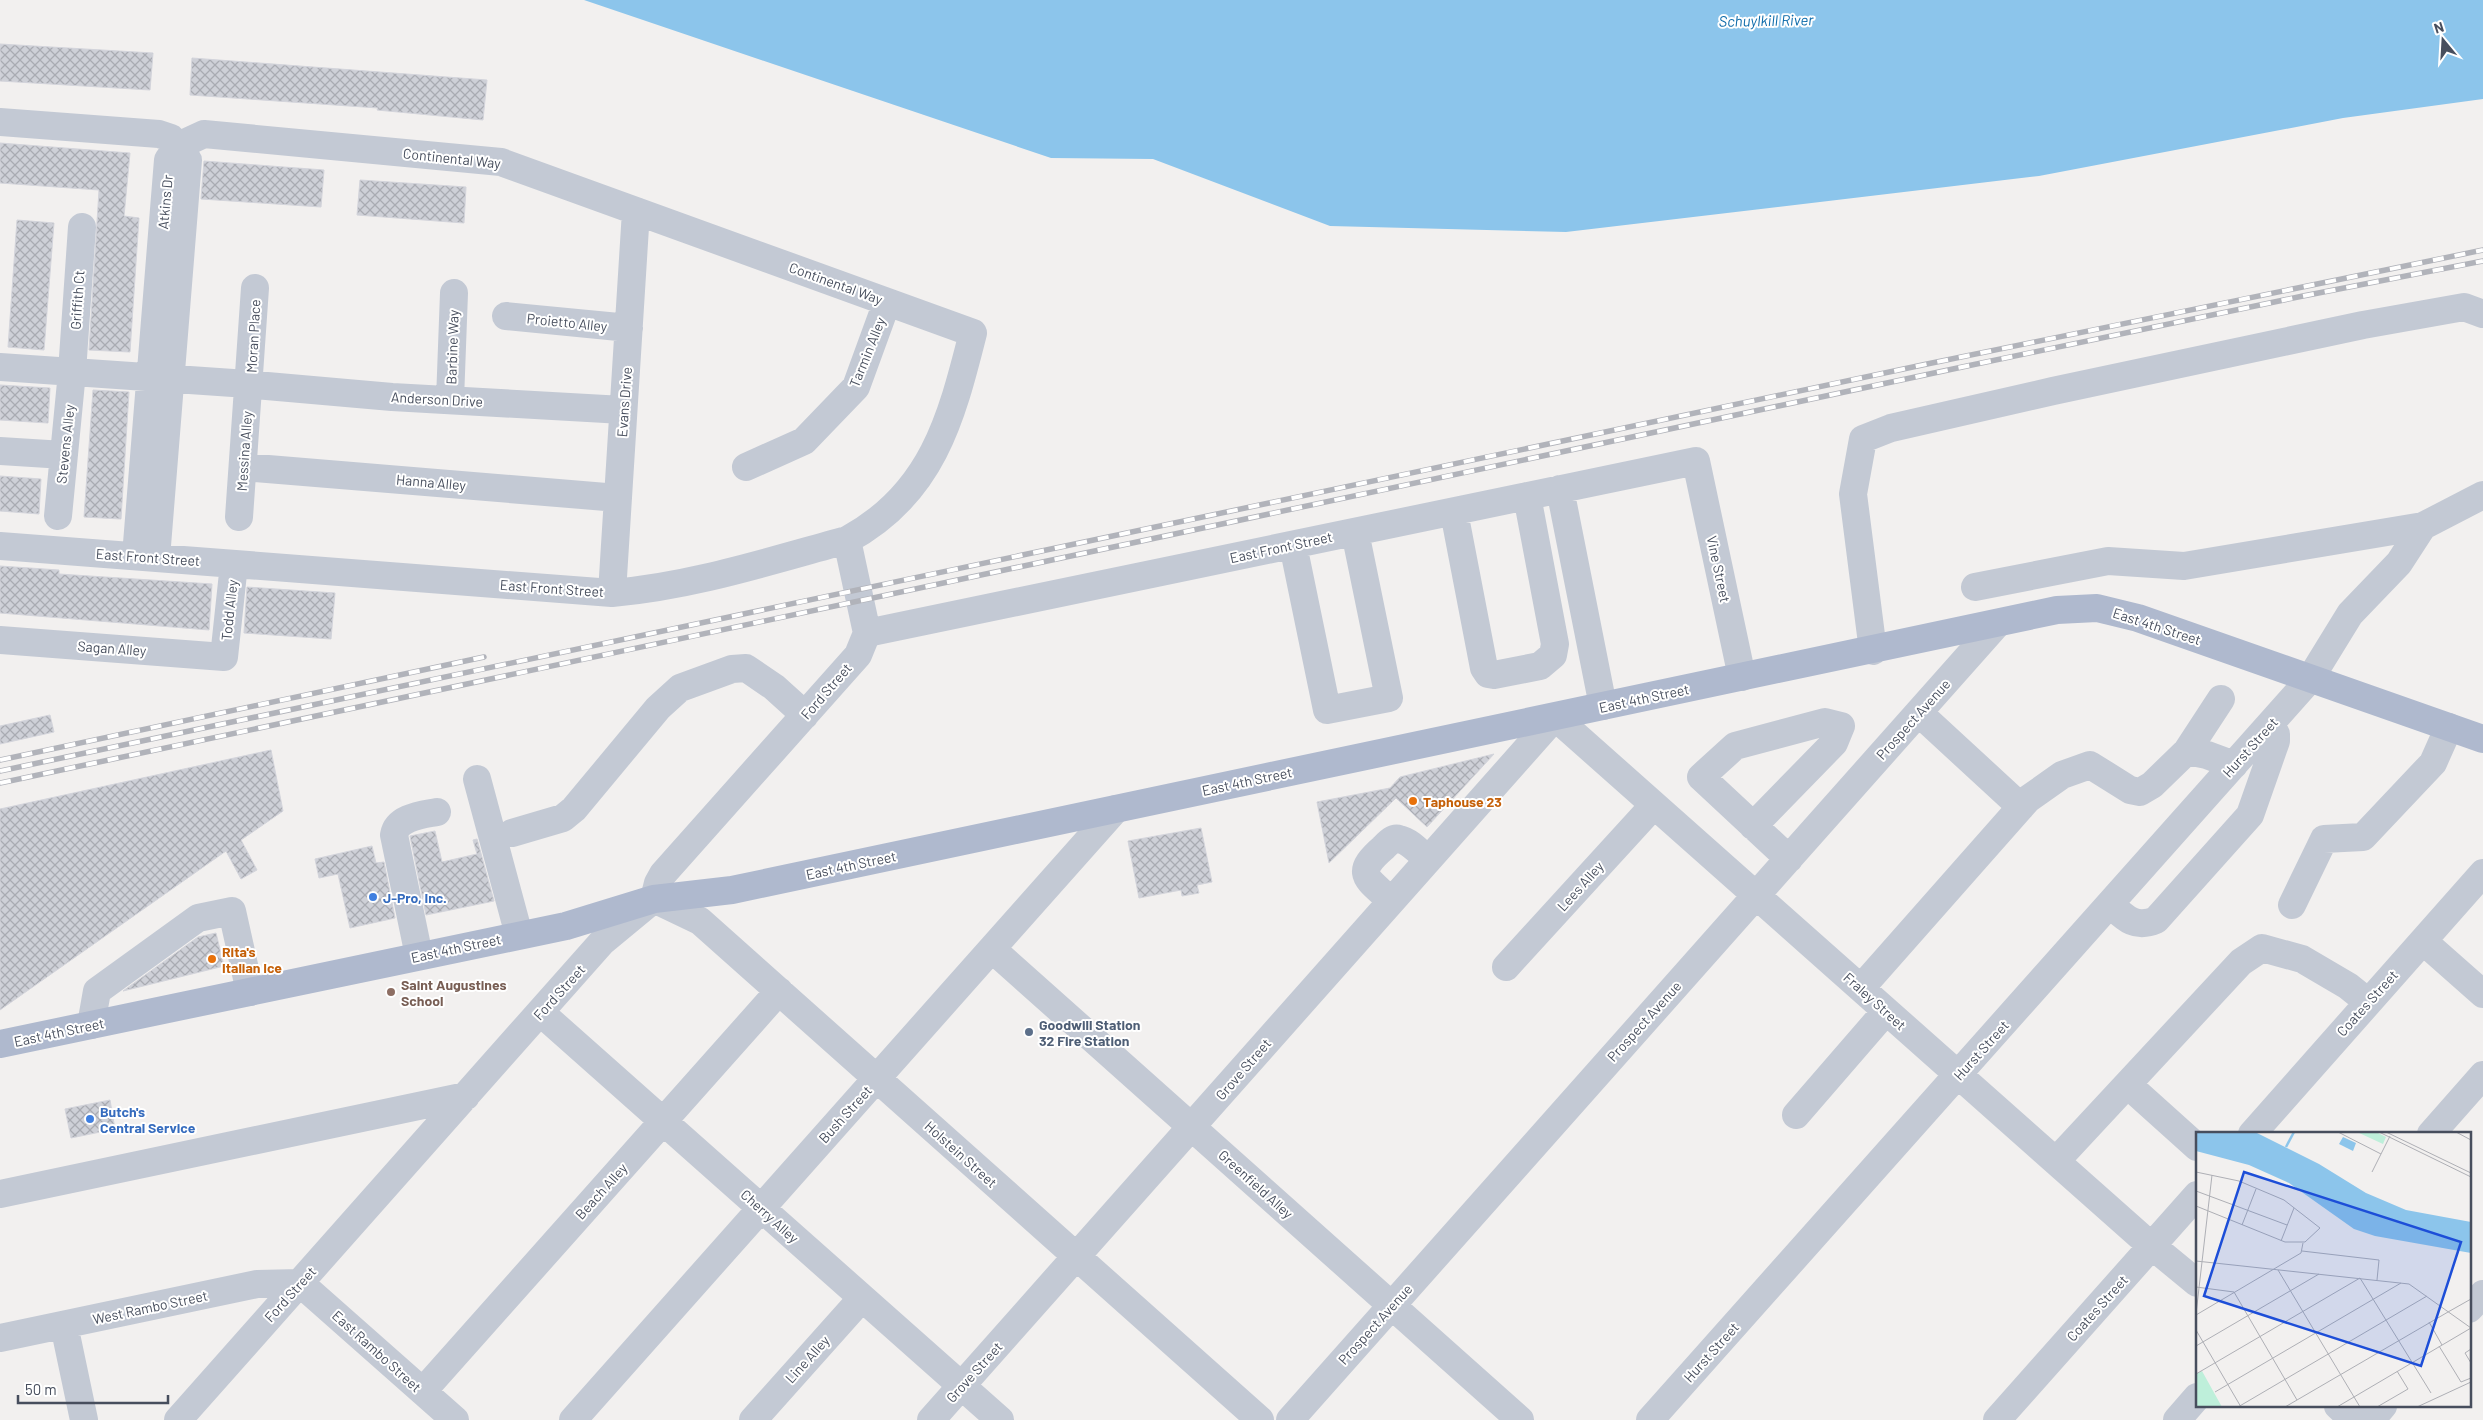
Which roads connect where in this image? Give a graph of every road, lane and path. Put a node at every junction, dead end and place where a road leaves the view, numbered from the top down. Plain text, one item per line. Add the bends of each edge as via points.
1 (0, 122) edge
2 (178, 146) junction
3 (636, 211) junction
4 (82, 228) dead end
5 (255, 288) dead end
6 (454, 293) dead end
7 (887, 302) junction
8 (2483, 314) edge
9 (506, 316) dead end
10 (629, 328) junction
11 (973, 333) joint
12 (0, 367) edge
13 (72, 372) junction
14 (160, 378) junction
15 (250, 384) junction
16 (450, 400) junction
17 (624, 410) junction
18 (0, 451) edge
19 (64, 455) junction
20 (1696, 461) joint
21 (243, 467) junction
22 (746, 467) dead end
23 (1560, 489) junction
24 (2483, 495) edge
25 (1527, 496) junction
26 (618, 498) junction
27 (1454, 512) junction
28 (58, 516) dead end
29 (239, 517) dead end
30 (2423, 526) junction
31 (1355, 532) junction
32 (847, 540) junction
33 (1293, 545) junction
34 (0, 546) edge
35 (146, 557) junction
36 (234, 564) junction
37 (1975, 587) dead end
38 (612, 593) junction
39 (1998, 623) junction
40 (867, 633) junction
41 (0, 640) edge
42 (1873, 651) junction
43 (224, 657) joint
44 (1742, 677) junction
45 (2310, 679) junction
46 (2221, 699) dead end
47 (1603, 706) junction
48 (1919, 713) junction
49 (805, 715) junction
50 (1554, 717) junction
51 (2270, 725) junction
52 (2449, 728) junction
53 (2483, 739) edge
54 (2187, 751) junction
55 (2234, 765) junction
56 (477, 780) dead end
57 (1654, 805) junction
58 (2021, 807) junction
59 (1116, 809) junction
60 (437, 812) dead end
61 (1753, 826) junction
62 (512, 833) dead end
63 (1789, 859) junction
64 (1428, 860) junction
65 (2483, 873) edge
66 (1756, 896) junction
67 (654, 899) junction
68 (1391, 901) junction
69 (2110, 904) junction
70 (2292, 905) dead end
71 (519, 935) junction
72 (2423, 940) junction
73 (992, 949) junction
74 (419, 956) junction
75 (1506, 967) dead end
76 (1861, 988) junction
77 (779, 991) junction
78 (250, 992) junction
79 (2483, 994) edge
80 (2368, 1002) junction
81 (1886, 1011) junction
82 (540, 1012) junction
83 (91, 1025) junction
84 (0, 1044) edge
85 (1958, 1075) junction
86 (2483, 1075) edge
87 (877, 1078) junction
88 (2128, 1085) junction
89 (466, 1096) junction
90 (1796, 1115) dead end
91 (663, 1121) junction
92 (1192, 1126) junction
93 (2254, 1132) edge
94 (2433, 1132) edge
95 (2196, 1146) edge
96 (2056, 1161) junction
97 (0, 1194) edge
98 (2196, 1197) edge
99 (761, 1208) junction
100 (2152, 1245) junction
101 (1077, 1257) junction
102 (2196, 1282) edge
103 (300, 1283) junction
104 (2483, 1294) edge
105 (862, 1298) junction
106 (1392, 1306) junction
107 (2470, 1308) edge
108 (64, 1325) junction
109 (0, 1338) edge
110 (961, 1386) junction
111 (423, 1392) junction
112 (2196, 1398) edge
113 (2340, 1408) edge
114 (2381, 1408) edge
115 (84, 1420) edge
116 (178, 1420) edge
117 (455, 1420) edge
118 (574, 1420) edge
119 (753, 1420) edge
120 (931, 1420) edge
121 (1000, 1420) edge
122 (1260, 1420) edge
123 (1290, 1420) edge
124 (1520, 1420) edge
125 (1650, 1420) edge
126 (1997, 1420) edge
127 (2177, 1420) edge
128 (2365, 1420) edge
129 (2371, 1420) edge

1 - 2 street via 159,134 171,138
2 - 3 street, Continental Way via 204,134 501,162
2 - 14 street, Atkins Dr via 168,160
3 - 7 street, Continental Way
3 - 10 street, Evans Drive
4 - 13 street, Griffith Ct
5 - 15 street, Moran Place
6 - 16 street, Barbine Way
7 - 11 street, Continental Way
7 - 22 street, Tarmin Alley via 856,387 804,441
8 - 42 street via 2464,307 2363,325 2053,390 1891,428 1863,439 1853,494
9 - 10 street, Proietto Alley
10 - 17 street, Evans Drive
11 - 32 street, East Front Street via 956,398 924,472 882,517
12 - 13 street
13 - 14 street
13 - 19 street, Stevens Alley
14 - 15 street, Anderson Drive
14 - 35 street, Atkins Dr
15 - 16 street, Anderson Drive
15 - 21 street, Messina Alley
16 - 17 street, Anderson Drive
17 - 26 street, Evans Drive
18 - 19 street
19 - 28 street, Stevens Alley
20 - 23 street, East Front Street
20 - 44 street, Vine Street
21 - 26 street, Hanna Alley
21 - 29 street, Messina Alley
23 - 25 street, East Front Street
23 - 47 street
24 - 30 street
25 - 27 street, East Front Street
25 - 27 street via 1555,644 1554,655 1540,666 1494,675 1488,674 1484,668
26 - 38 street, Evans Drive
27 - 31 street, East Front Street
30 - 37 street via 2184,566 2108,561
30 - 45 street, Hurst Street via 2399,563 2350,614
31 - 33 street, East Front Street
31 - 33 street via 1389,698 1327,710
32 - 38 street, East Front Street via 698,581
32 - 40 street
33 - 40 street, East Front Street
34 - 35 street, East Front Street
35 - 36 street, East Front Street
36 - 38 street, East Front Street
36 - 43 street, Todd Alley
39 - 42 main road, East 4th Street
39 - 45 main road, East 4th Street via 2057,610 2104,609
39 - 48 street, Prospect Avenue
40 - 49 street, Ford Street via 858,655
41 - 43 street, Sagan Alley
42 - 44 main road, East 4th Street
44 - 47 main road, East 4th Street
45 - 51 street, Hurst Street
45 - 52 main road, East 4th Street
46 - 54 street
47 - 50 main road, East 4th Street
48 - 58 street
48 - 63 street, Prospect Avenue
49 - 62 street via 774,687 746,668 732,669 680,688 658,708 563,818
49 - 67 street, Ford Street via 663,874
50 - 57 street, Fraley Street
50 - 59 main road, East 4th Street
50 - 64 street, Grove Street
51 - 55 street, Hurst Street
51 - 69 street via 2276,741 2250,815 2156,920 2138,924 2128,920
52 - 53 main road, East 4th Street
52 - 70 street via 2433,763 2363,837 2324,839
54 - 55 street
54 - 58 street via 2152,785 2140,792 2130,790 2090,765 2062,775
55 - 69 street, Hurst Street
56 - 71 street
57 - 66 street, Fraley Street
57 - 75 street, Lees Alley
58 - 76 street
59 - 67 main road, East 4th Street via 732,890
59 - 73 street, Bush Street
60 - 74 street via 404,821 396,827 394,835
61 - 61 street via 1701,777 1735,746 1825,722 1841,726 1834,743
61 - 63 street
63 - 66 street, Prospect Avenue
64 - 68 street, Grove Street
64 - 68 street via 1398,838 1368,862 1365,868 1369,880
65 - 72 street, Coates Street
66 - 76 street, Fraley Street
66 - 106 street, Prospect Avenue
67 - 71 main road, East 4th Street via 566,926
67 - 77 street, Holstein Street via 700,921
67 - 82 street, Ford Street via 602,942
68 - 92 street, Grove Street
69 - 85 street, Hurst Street
71 - 74 main road, East 4th Street
72 - 79 street
72 - 80 street, Coates Street
73 - 87 street, Bush Street
73 - 92 street, Greenfield Alley
74 - 78 main road, East 4th Street
76 - 81 street, Fraley Street
77 - 87 street, Holstein Street
77 - 91 street, Beach Alley
78 - 83 main road, East 4th Street
78 - 83 street via 232,911 198,918 97,991
80 - 88 street via 2302,959 2262,948 2241,962
80 - 93 street, Coates Street
81 - 85 street, Fraley Street
81 - 90 street
82 - 89 street, Ford Street
82 - 91 street, Cherry Alley
83 - 84 main road, East 4th Street
85 - 96 street, Fraley Street
85 - 125 street, Hurst Street
86 - 94 street
87 - 99 street, Bush Street
87 - 101 street, Holstein Street
88 - 95 street
88 - 96 street
89 - 97 street
89 - 103 street, Ford Street
91 - 99 street, Cherry Alley
91 - 111 street, Beach Alley
92 - 101 street, Grove Street
92 - 106 street, Greenfield Alley
96 - 100 street, Fraley Street
98 - 100 street, Coates Street
99 - 105 street, Cherry Alley
99 - 118 street, Bush Street
100 - 102 street, Fraley Street
100 - 126 street, Coates Street
101 - 110 street, Grove Street
101 - 122 street, Holstein Street
103 - 108 street, West Rambo Street via 257,1284
103 - 111 street, East Rambo Street
103 - 116 street, Ford Street
104 - 107 street
105 - 110 street, Cherry Alley
105 - 119 street, Line Alley
106 - 123 street, Prospect Avenue
106 - 124 street, Greenfield Alley
108 - 109 street, West Rambo Street
108 - 115 street
110 - 120 street, Grove Street
110 - 121 street, Cherry Alley
111 - 117 street, East Rambo Street
112 - 127 street
113 - 128 street via 2349,1416
114 - 129 street

